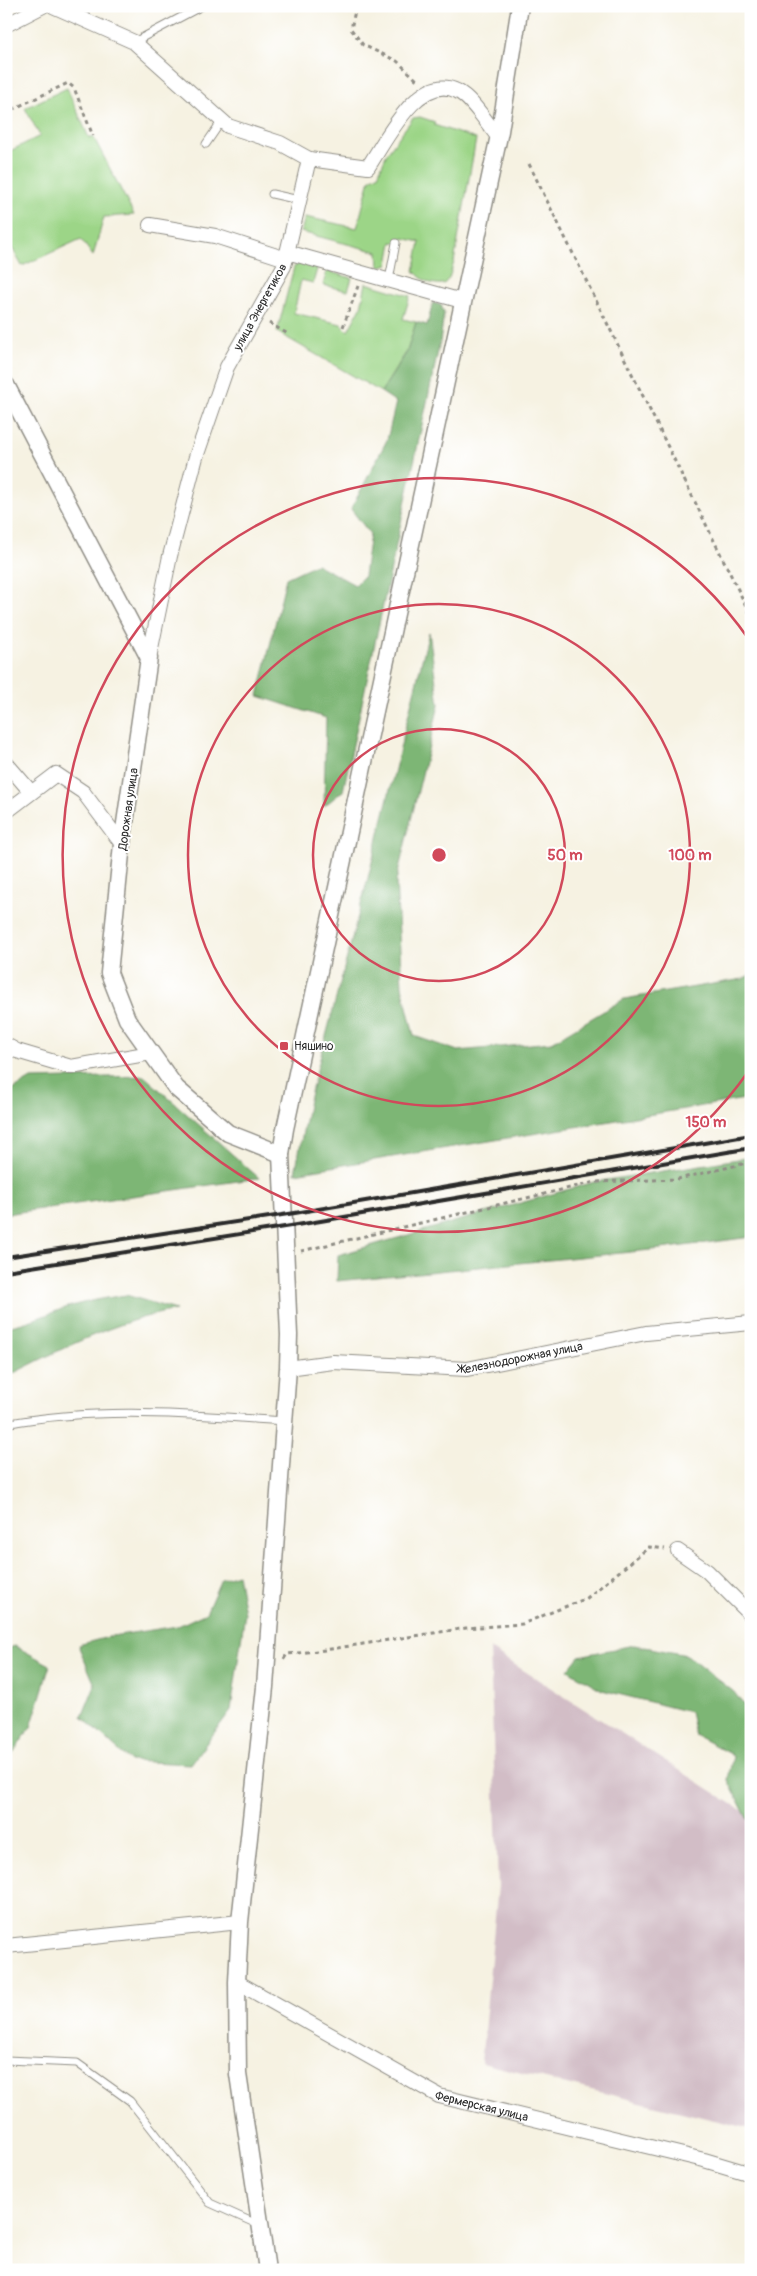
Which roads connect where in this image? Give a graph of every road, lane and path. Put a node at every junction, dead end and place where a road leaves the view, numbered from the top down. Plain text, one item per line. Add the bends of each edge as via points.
1 (43, 6) edge
2 (53, 6) edge
3 (202, 6) edge
4 (356, 6) edge
5 (520, 6) edge
6 (6, 24) edge
7 (134, 42) junction
8 (428, 90) junction
9 (6, 114) edge
10 (221, 122) junction
11 (93, 136) dead end
12 (499, 138) junction
13 (206, 144) dead end
14 (309, 159) junction
15 (529, 164) dead end
16 (272, 194) dead end
17 (300, 200) junction
18 (150, 225) dead end
19 (396, 243) dead end
20 (286, 255) junction
21 (361, 274) junction
22 (389, 280) junction
23 (462, 301) junction
24 (255, 316) junction
25 (343, 327) dead end
26 (288, 334) dead end
27 (6, 385) edge
28 (751, 616) edge
29 (149, 658) junction
30 (6, 763) edge
31 (31, 792) junction
32 (6, 812) edge
33 (122, 844) junction
34 (6, 1045) edge
35 (151, 1053) junction
36 (281, 1154) junction
37 (751, 1162) edge
38 (286, 1255) junction
39 (751, 1323) edge
40 (288, 1368) junction
41 (285, 1422) junction
42 (6, 1424) edge
43 (678, 1551) joint
44 (751, 1614) edge
45 (281, 1662) dead end
46 (240, 1922) junction
47 (6, 1946) edge
48 (237, 1982) junction
49 (6, 2060) edge
50 (751, 2174) edge
51 (260, 2226) junction
52 (266, 2270) edge

1 - 6 street
2 - 7 street
3 - 7 lane
4 - 8 path via 351,29 363,45 397,61
5 - 12 street
7 - 10 street
8 - 12 street via 440,87 458,91
8 - 14 street via 402,116 368,167
9 - 11 path via 68,83 74,88
10 - 13 lane
10 - 14 street via 236,130 280,143
12 - 23 street
14 - 17 street, улица Энергетиков
15 - 28 path
16 - 17 lane
17 - 20 street, улица Энергетиков
18 - 20 street via 215,236
19 - 22 lane
20 - 21 street
20 - 24 street, улица Энергетиков via 284,266
21 - 22 street
21 - 25 path
22 - 23 street
23 - 36 street
24 - 26 path
24 - 29 street, улица Энергетиков via 227,366 196,457 170,556
27 - 29 street
29 - 33 street, Дорожная улица
30 - 31 street
31 - 32 street
31 - 33 street via 56,774 83,792
33 - 35 street, Дорожная улица via 109,974 127,1019
34 - 35 street via 71,1068
35 - 36 street, Дорожная улица via 176,1088 228,1133
36 - 38 street
37 - 38 path via 678,1179 594,1182
38 - 40 street
39 - 40 street, Железнодорожная улица via 646,1333 467,1368 333,1362
40 - 41 street
41 - 42 lane via 87,1413
41 - 46 street via 265,1687
43 - 44 street via 707,1571
43 - 45 path via 649,1546 587,1598 522,1624 466,1628 287,1654
46 - 47 street
46 - 48 street
48 - 50 street, Фермерская улица via 439,2096
48 - 51 street via 238,2074
49 - 51 lane via 77,2063 130,2101 210,2203
51 - 52 street

